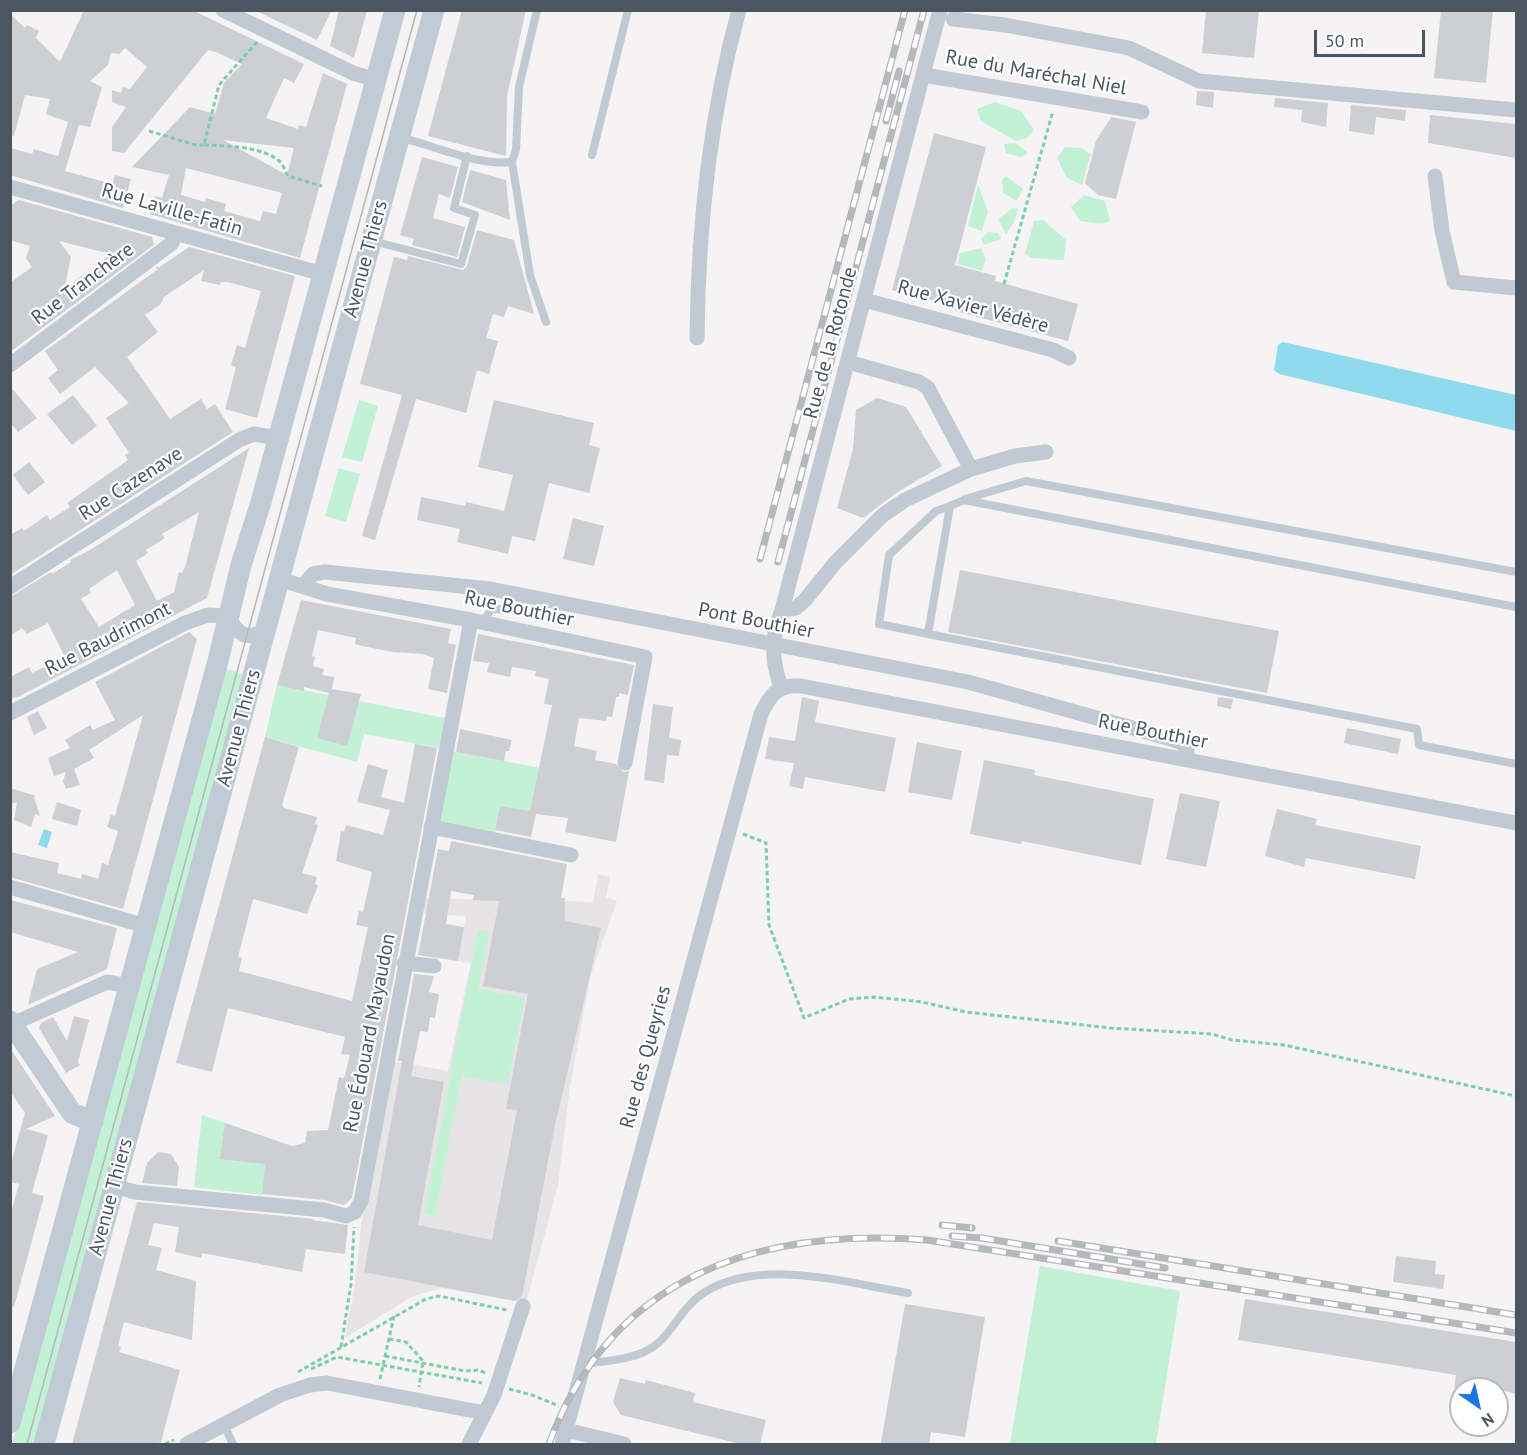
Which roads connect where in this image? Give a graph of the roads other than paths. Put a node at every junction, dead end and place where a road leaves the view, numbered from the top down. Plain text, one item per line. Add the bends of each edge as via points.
1 (223, 10) edge
2 (395, 10) edge
3 (434, 10) edge
4 (537, 10) edge
5 (628, 10) edge
6 (739, 10) edge
7 (946, 15) edge
8 (924, 75) junction
9 (376, 80) junction
10 (1516, 110) edge
11 (1142, 112) dead end
12 (400, 137) junction
13 (592, 155) dead end
14 (467, 156) junction
15 (512, 162) junction
16 (1435, 176) dead end
17 (10, 187) edge
18 (175, 233) junction
19 (372, 240) junction
20 (323, 274) junction
21 (1516, 288) edge
22 (864, 300) junction
23 (546, 322) dead end
24 (698, 338) dead end
25 (1069, 358) dead end
26 (848, 362) junction
27 (10, 365) edge
28 (278, 438) junction
29 (1046, 452) dead end
30 (971, 468) junction
31 (964, 500) junction
32 (950, 506) junction
33 (1516, 572) edge
34 (279, 579) junction
35 (10, 586) edge
36 (303, 586) junction
37 (1516, 607) edge
38 (502, 610) dead end
39 (782, 610) junction
40 (228, 616) junction
41 (477, 622) junction
42 (266, 629) junction
43 (928, 634) junction
44 (781, 687) junction
45 (10, 713) edge
46 (1187, 760) junction
47 (625, 763) dead end
48 (1516, 764) edge
49 (1516, 823) edge
50 (431, 827) junction
51 (571, 855) dead end
52 (10, 887) edge
53 (146, 926) junction
54 (404, 963) junction
55 (434, 966) dead end
56 (130, 986) junction
57 (11, 1024) edge
58 (93, 1122) junction
59 (114, 1186) junction
60 (908, 1293) dead end
61 (521, 1309) road end
62 (584, 1364) junction
63 (485, 1413) junction
64 (10, 1422) edge
65 (224, 1425) junction
66 (564, 1437) edge
67 (205, 1440) edge
68 (44, 1444) edge
69 (187, 1444) edge
70 (233, 1444) edge
71 (469, 1444) edge
72 (624, 1444) edge

1 - 9 street via 353,73
2 - 9 street, Avenue Thiers
3 - 12 street, Avenue Thiers
4 - 15 lane via 519,87
5 - 13 lane
6 - 24 street via 714,114 700,230
7 - 8 street, Rue de la Rotonde
7 - 10 street via 1129,48 1199,81
8 - 11 street, Rue du Maréchal Niel
8 - 22 street, Rue de la Rotonde
9 - 20 street, Avenue Thiers
12 - 14 lane
12 - 19 street, Avenue Thiers
14 - 15 lane
14 - 19 lane via 454,208 476,215 461,264
15 - 23 lane via 530,275
16 - 21 street via 1454,282
17 - 18 street, Rue Laville-Fatin
18 - 20 street, Rue Laville-Fatin
18 - 27 street, Rue Tranchère via 172,243
19 - 34 street, Avenue Thiers
20 - 28 street, Avenue Thiers
22 - 25 street, Rue Xavier Védère via 1053,350
22 - 26 street, Rue de la Rotonde
26 - 30 street via 928,388
26 - 39 street, Rue de la Rotonde
28 - 35 street, Rue Cazenave via 254,434 239,440
28 - 40 street, Avenue Thiers
29 - 30 street
30 - 39 street via 883,515 805,600 796,608
31 - 32 lane
31 - 33 lane via 1026,481
31 - 37 lane
32 - 43 lane
32 - 43 lane via 936,511 889,555 879,624
34 - 36 street, Rue Bouthier
34 - 42 street, Avenue Thiers
36 - 41 street, Rue Bouthier
36 - 46 street, Pont Bouthier via 313,574 325,572 490,589 968,682 1182,742 1187,748
38 - 41 lane via 492,608
39 - 44 street, Rue de la Rotonde via 774,630 772,655
40 - 42 street via 240,635 256,635
40 - 45 street, Rue Baudrimont via 208,615 185,623
40 - 53 street, Avenue Thiers
41 - 47 street, Rue Bouthier via 645,657
41 - 50 street, Rue Édouard Mayaudon
42 - 59 street, Avenue Thiers
43 - 48 lane via 1417,729 1419,745
44 - 46 street, Rue Bouthier via 801,686
44 - 62 street, Rue des Queyries via 761,714
46 - 49 street, Rue Bouthier
50 - 51 street
50 - 54 street, Rue Édouard Mayaudon
52 - 53 street
53 - 56 street, Avenue Thiers
54 - 55 street
54 - 59 street, Rue Édouard Mayaudon via 361,1201 355,1212 346,1216 324,1210 135,1192
56 - 57 street via 107,982
56 - 58 street, Avenue Thiers
57 - 58 street via 72,1113
58 - 64 street, Avenue Thiers
59 - 68 street, Avenue Thiers
60 - 62 lane via 793,1275 761,1274 731,1280 698,1297 664,1339 645,1352
61 - 63 street
62 - 66 street, Rue des Queyries
63 - 65 street via 327,1383 280,1395
63 - 71 street
65 - 67 street
65 - 70 lane
66 - 72 street
67 - 69 street

